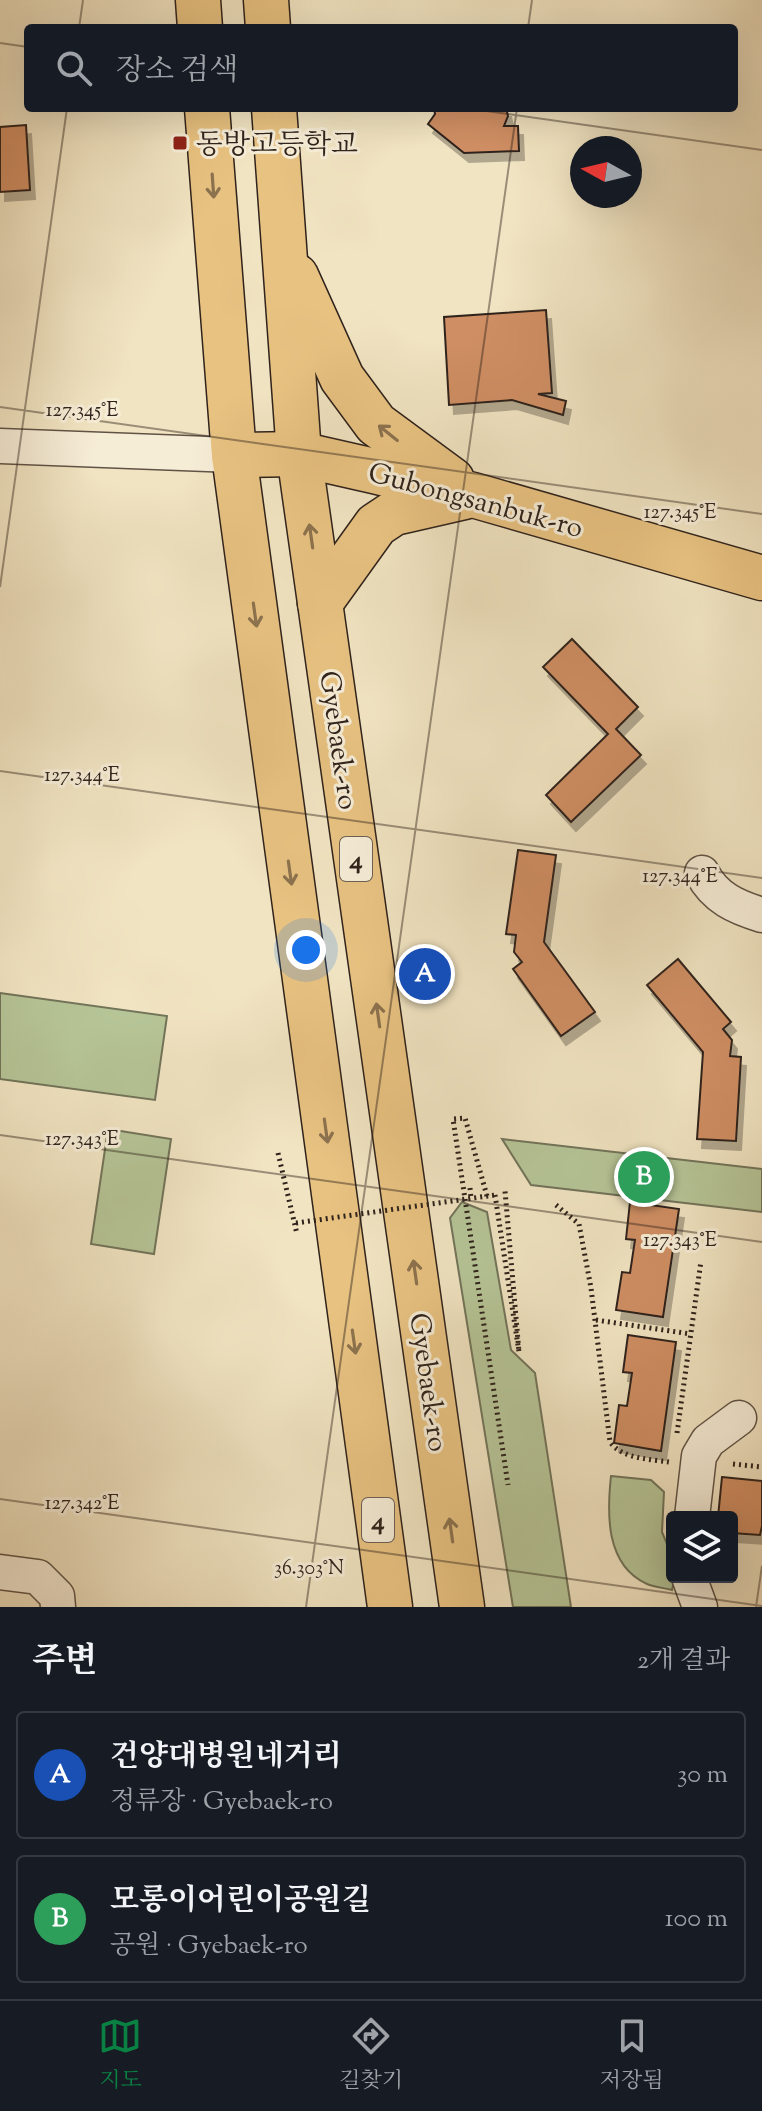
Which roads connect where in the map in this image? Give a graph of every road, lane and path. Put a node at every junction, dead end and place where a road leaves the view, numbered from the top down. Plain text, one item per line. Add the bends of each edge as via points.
1 (198, 0) edge
2 (266, 0) edge
3 (200, 24) edge
4 (268, 24) edge
5 (207, 112) edge
6 (274, 112) edge
7 (284, 250) junction
8 (0, 446) edge
9 (299, 454) junction
10 (234, 455) junction
11 (473, 495) junction
12 (762, 578) edge
13 (320, 603) junction
14 (702, 873) dead end
15 (762, 915) edge
16 (278, 1153) dead end
17 (470, 1188) dead end
18 (505, 1191) dead end
19 (487, 1196) junction
20 (471, 1198) junction
21 (556, 1205) dead end
22 (296, 1223) junction
23 (297, 1234) dead end
24 (701, 1261) dead end
25 (596, 1320) junction
26 (691, 1334) junction
27 (739, 1418) dead end
28 (677, 1434) dead end
29 (675, 1449) dead end
30 (733, 1464) dead end
31 (762, 1467) edge
32 (508, 1485) dead end
33 (693, 1511) edge
34 (0, 1572) edge
35 (691, 1583) edge
36 (58, 1607) edge
37 (390, 1607) edge
38 (462, 1607) edge
39 (700, 1607) edge

1 - 3 main road
2 - 4 main road
5 -> 10 main road, 4
6 - 7 main road, Gyebaek-ro / 4
7 - 9 main road, Gyebaek-ro / 4
11 -> 7 main road via 376,424 342,378
8 - 10 lane
9 - 10 main road, Gubongsanbuk-ro
9 - 11 main road, Gubongsanbuk-ro
13 -> 9 main road, Gyebaek-ro / 4
10 -> 37 main road, 4
11 - 12 main road, Gubongsanbuk-ro
11 - 13 main road via 394,513 376,525
38 -> 13 main road, Gyebaek-ro / 4
14 - 15 lane via 710,888 734,906
16 - 22 path
17 - 20 path, bridge
18 - 19 path, bridge via 519,1352 495,1195
19 - 20 path, bridge
19 - 32 path via 465,1118 453,1119
20 - 22 path, bridge
21 - 25 path via 579,1224
22 - 23 path, bridge
24 - 26 path
25 - 26 path
25 - 29 path via 610,1442 615,1450 636,1457 673,1463
26 - 28 path
27 - 33 lane via 699,1456
30 - 31 path
34 - 36 lane via 38,1577 57,1596
35 - 39 lane

